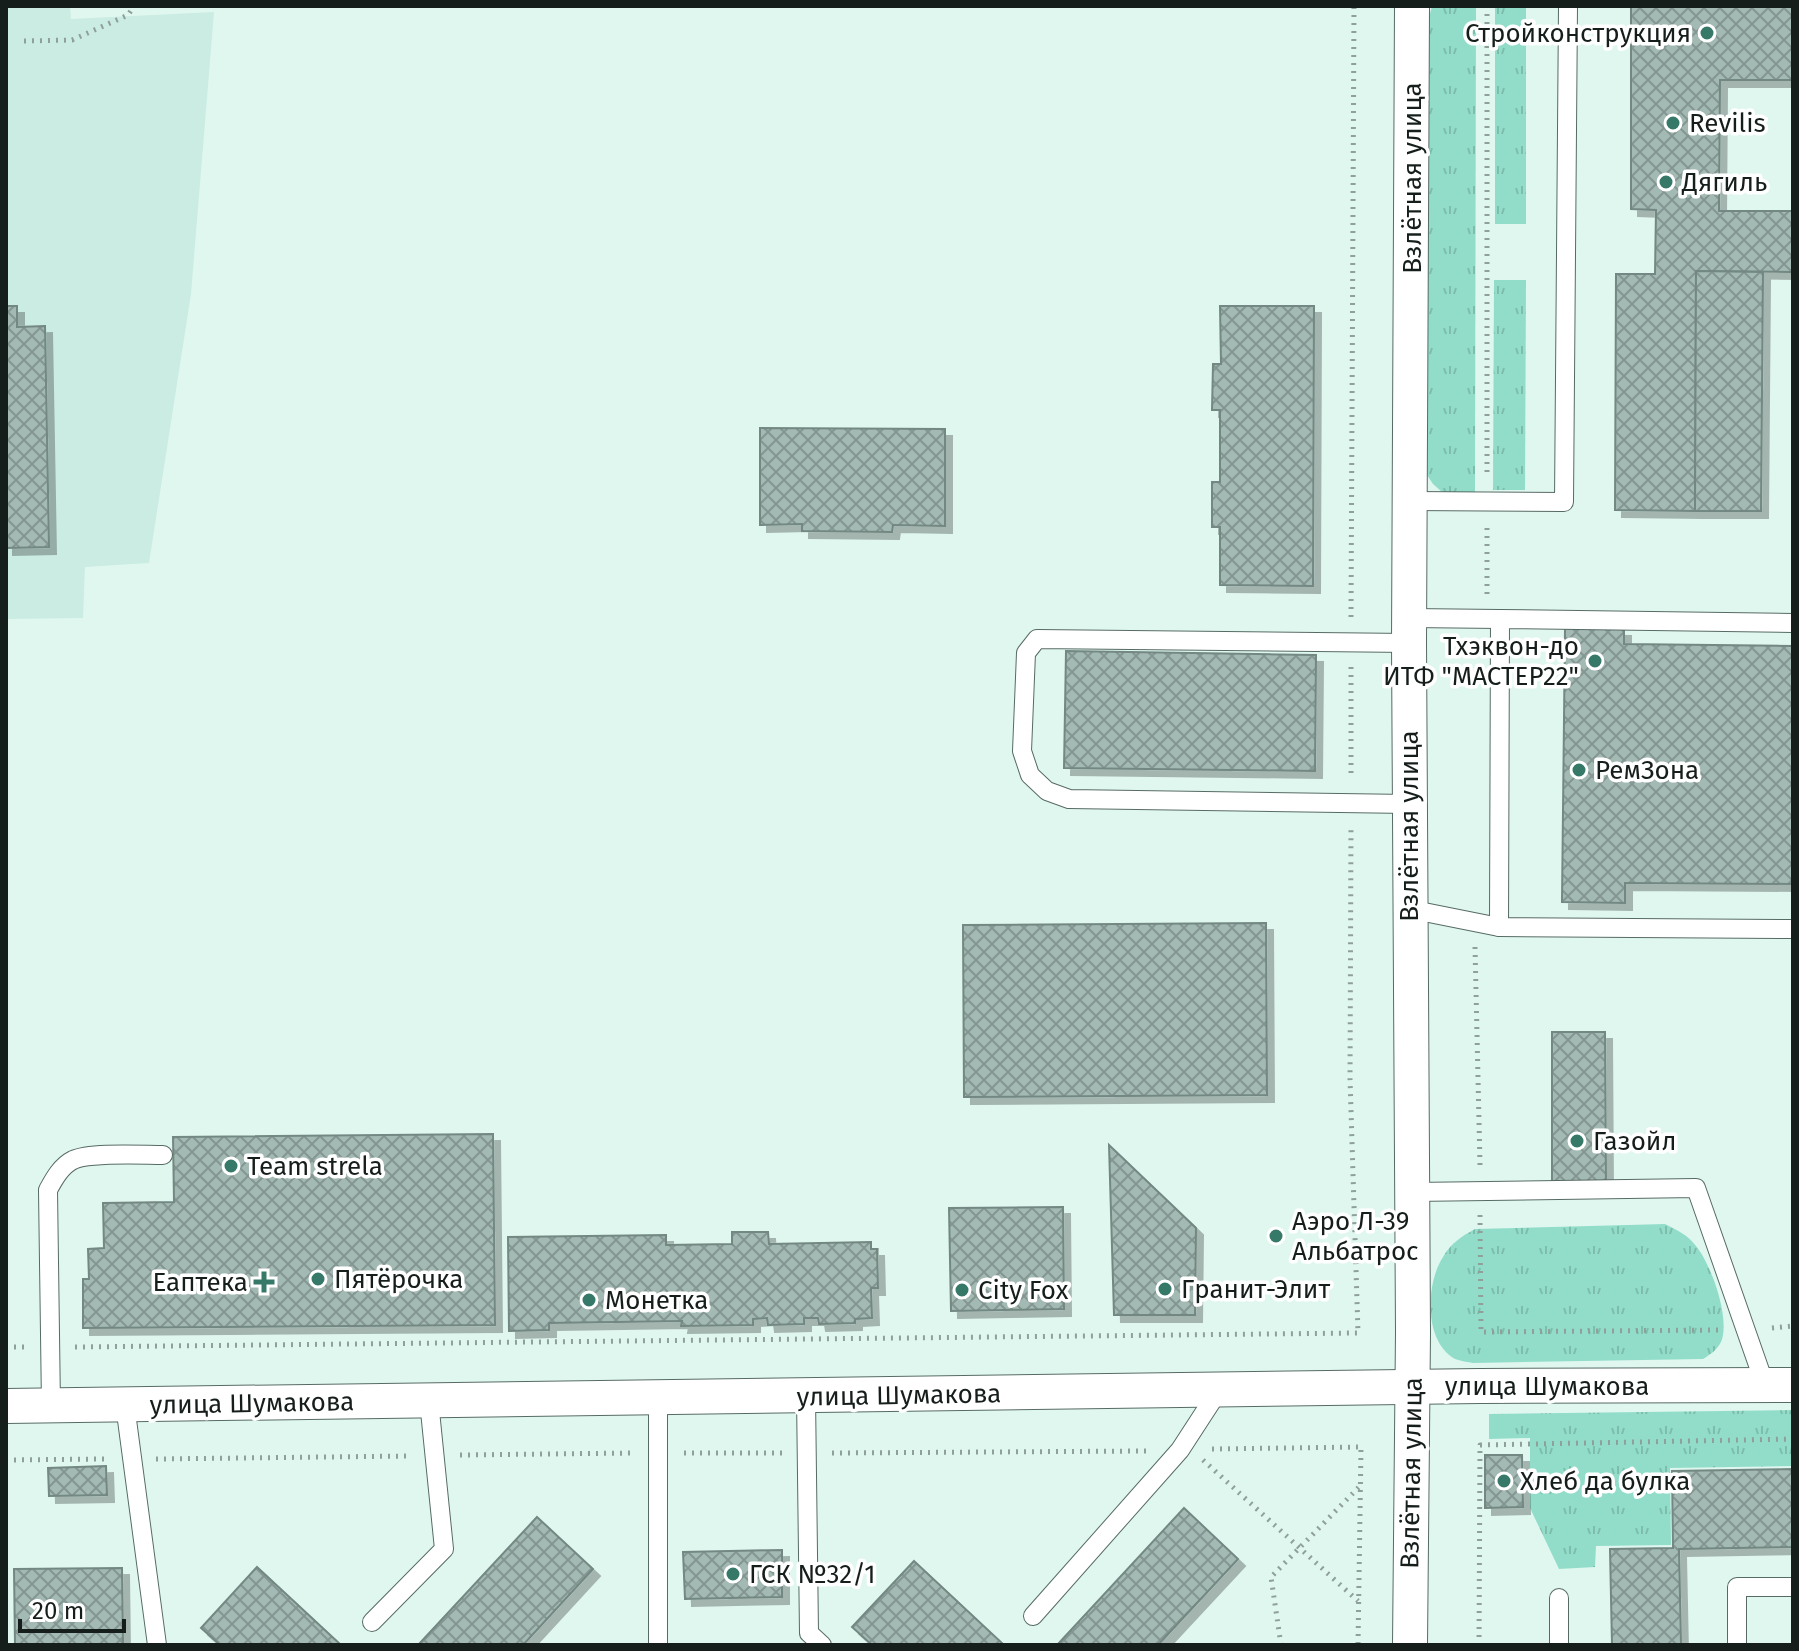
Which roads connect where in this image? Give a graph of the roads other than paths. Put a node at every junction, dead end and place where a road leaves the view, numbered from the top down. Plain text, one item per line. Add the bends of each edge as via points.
1 (1412, 6) edge
2 (1568, 6) edge
3 (1410, 501) junction
4 (1494, 619) junction
5 (1793, 623) edge
6 (1410, 630) junction
7 (1409, 804) junction
8 (1409, 909) junction
9 (1499, 927) junction
10 (1793, 929) edge
11 (163, 1155) dead end
12 (1412, 1192) junction
13 (1779, 1385) edge
14 (1412, 1387) junction
15 (1219, 1390) junction
16 (806, 1396) junction
17 (658, 1398) junction
18 (429, 1401) junction
19 (125, 1405) junction
20 (6, 1406) edge
21 (51, 1406) junction
22 (1793, 1587) edge
23 (1559, 1598) dead end
24 (1033, 1616) dead end
25 (372, 1622) dead end
26 (157, 1645) edge
27 (658, 1645) edge
28 (822, 1645) edge
29 (1410, 1645) edge
30 (1559, 1645) edge
31 (1737, 1645) edge

1 - 3 street, Взлётная улица
2 - 3 lane via 1564,502
3 - 6 street, Взлётная улица
4 - 5 lane
4 - 6 lane
4 - 9 lane
6 - 7 street, Взлётная улица
6 - 7 lane via 1037,639 1026,653 1022,751 1030,775 1047,791 1069,799
7 - 8 street, Взлётная улица
8 - 9 lane
8 - 12 street, Взлётная улица
9 - 10 lane
11 - 21 lane via 72,1160 48,1190
12 - 13 lane via 1696,1188 1746,1330
12 - 14 street, Взлётная улица
13 - 14 street, улица Шумакова
14 - 15 street, улица Шумакова
14 - 29 street, Взлётная улица
15 - 16 street, улица Шумакова
15 - 24 lane via 1180,1450
16 - 17 street, улица Шумакова
16 - 28 lane via 809,1633
17 - 18 street, улица Шумакова
17 - 27 lane
18 - 19 street, улица Шумакова
18 - 25 lane via 444,1549
19 - 21 street, улица Шумакова
19 - 26 lane
20 - 21 street, улица Шумакова
22 - 31 lane via 1737,1587
23 - 30 lane

